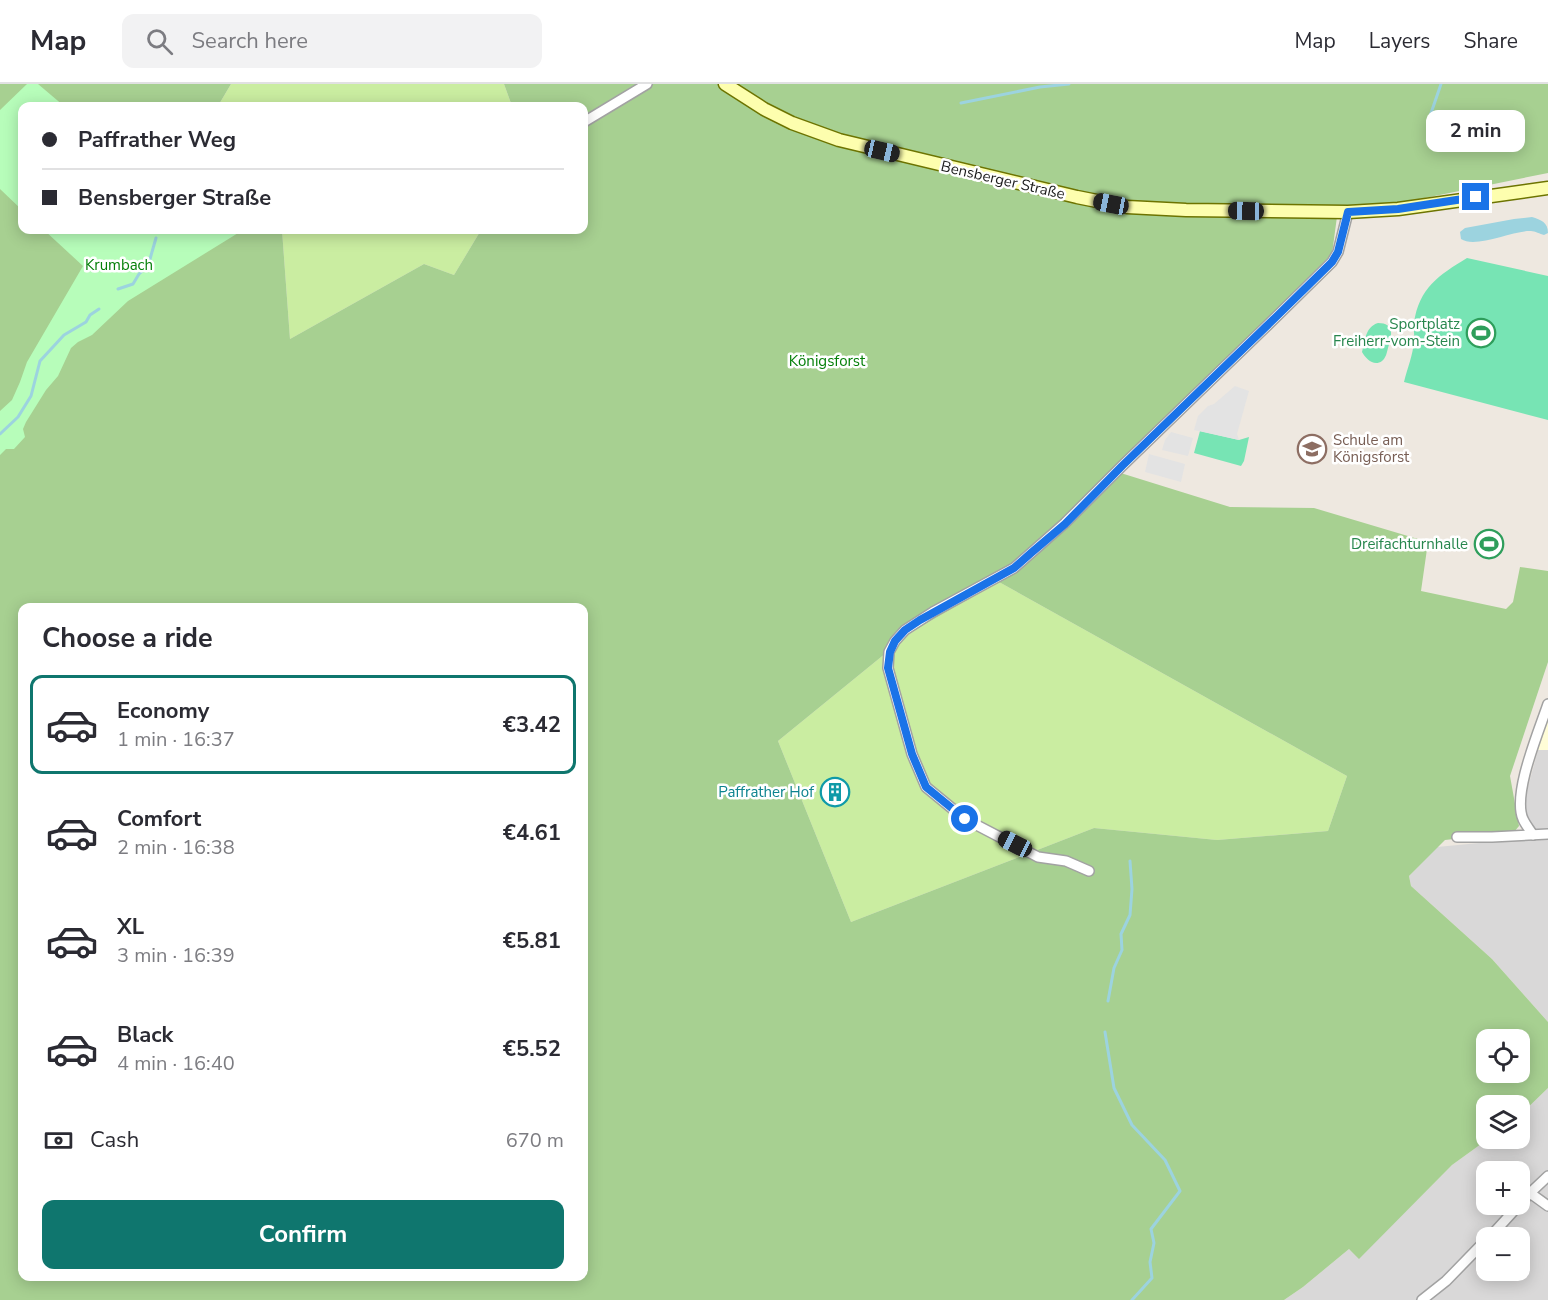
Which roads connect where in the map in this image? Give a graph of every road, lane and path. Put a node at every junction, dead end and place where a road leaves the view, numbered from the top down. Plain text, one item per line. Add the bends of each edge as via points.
1 (646, 84) edge
2 (725, 84) edge
3 (588, 120) edge
4 (1548, 180) edge
5 (1548, 188) edge
6 (1476, 197) junction
7 (1348, 212) junction
8 (1548, 704) edge
9 (1548, 834) edge
10 (1533, 835) junction
11 (1457, 837) dead end
12 (1089, 871) dead end
13 (1548, 1176) edge
14 (1530, 1192) joint
15 (1548, 1206) edge
16 (1509, 1215) edge
17 (1498, 1227) edge
18 (1476, 1250) edge
19 (1422, 1300) edge

1 - 3 street
2 - 7 main road, Bensberger Straße via 792,123 839,140 1077,197 1156,209
4 - 6 main road
5 - 6 main road
6 - 7 main road, Bensberger Straße
7 - 12 street via 1332,262 1065,524 1014,568 905,630 890,652 888,668 912,754 926,787 965,819 1038,857 1066,861
8 - 10 street via 1522,784 1522,818
9 - 10 street
10 - 11 street
13 - 14 street
14 - 15 street
16 - 17 street
18 - 19 street

